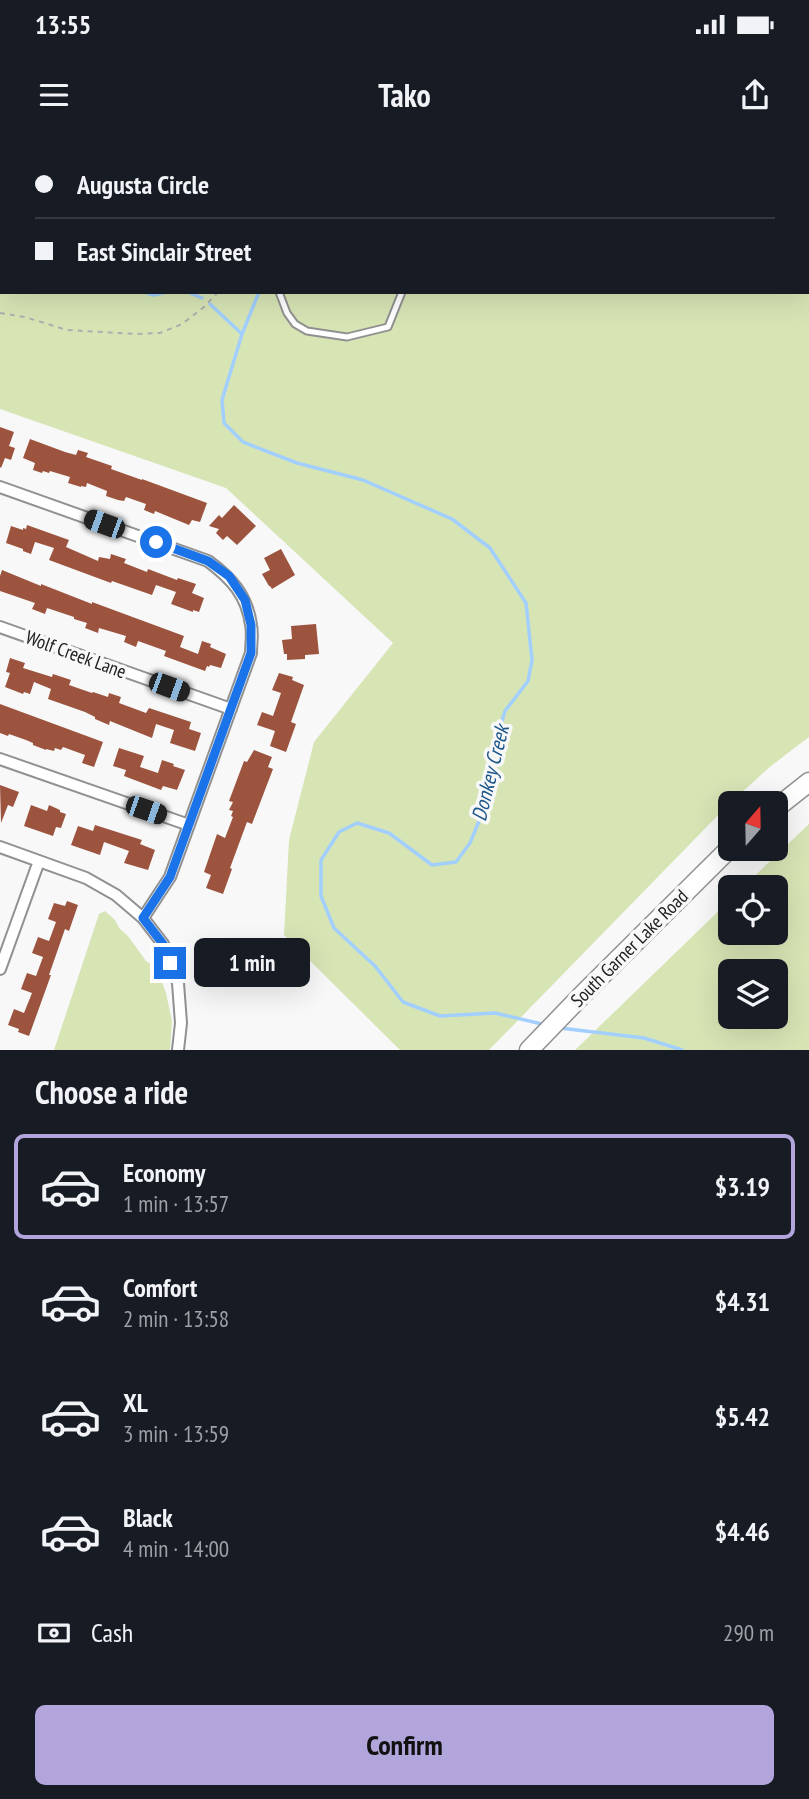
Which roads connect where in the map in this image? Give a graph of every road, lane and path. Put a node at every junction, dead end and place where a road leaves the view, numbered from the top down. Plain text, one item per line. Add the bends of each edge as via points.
1 (216, 294) edge
2 (280, 294) edge
3 (401, 294) edge
4 (0, 313) edge
5 (0, 487) edge
6 (0, 626) edge
7 (232, 709) junction
8 (0, 759) edge
9 (809, 782) edge
10 (788, 799) edge
11 (189, 825) junction
12 (0, 847) edge
13 (718, 860) edge
14 (39, 861) junction
15 (143, 918) junction
16 (0, 969) edge
17 (178, 1050) edge
18 (529, 1050) edge

1 - 4 path via 182,324 160,333 68,330
2 - 3 lane via 295,324 307,331 347,337 387,327
5 - 7 street via 208,561 229,576 245,600 251,625 251,653
6 - 7 street, Wolf Creek Lane
7 - 11 street
8 - 11 street
9 - 10 main road
11 - 15 street via 170,877
12 - 14 street
13 - 18 main road, South Garner Lake Road
14 - 15 street via 86,878
14 - 16 street
15 - 17 street via 163,944 177,982

